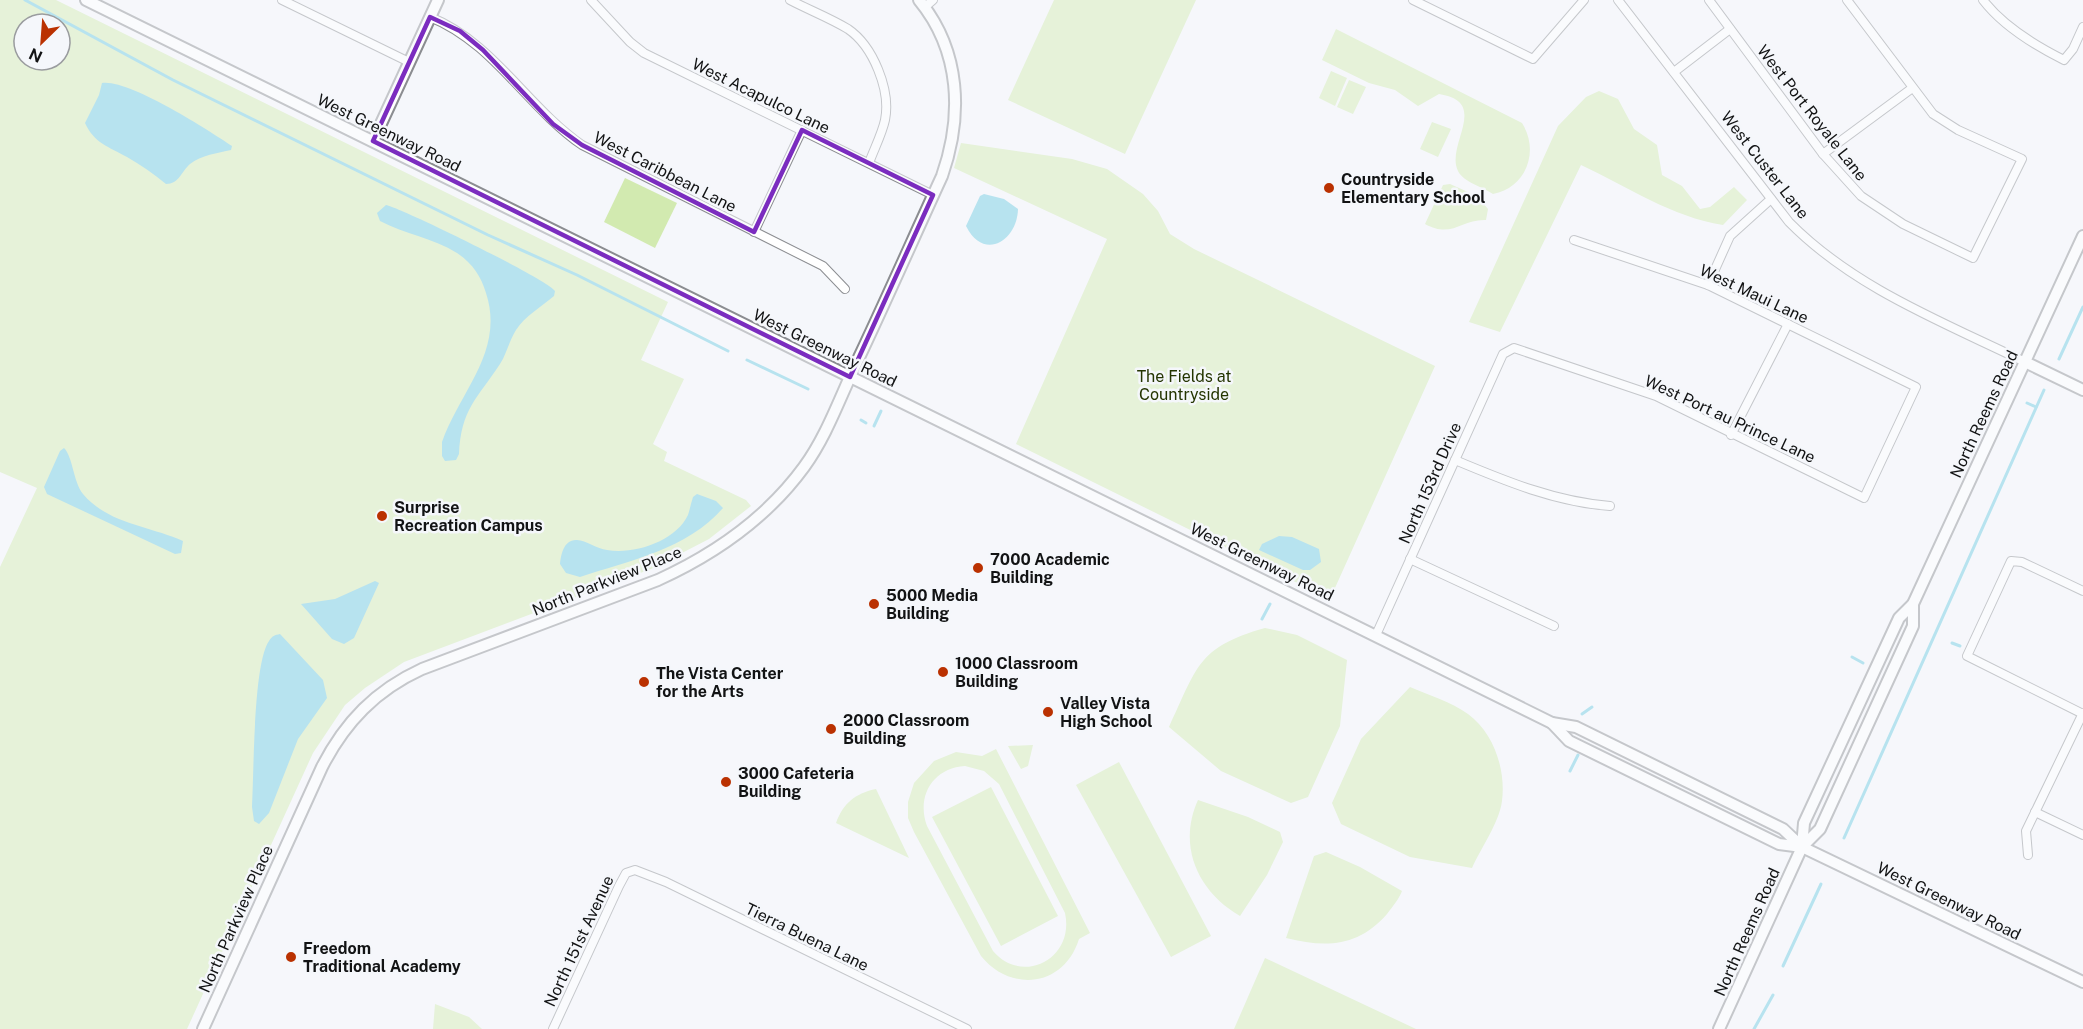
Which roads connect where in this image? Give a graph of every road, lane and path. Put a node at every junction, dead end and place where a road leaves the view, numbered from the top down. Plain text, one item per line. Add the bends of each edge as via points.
1 (86, 0) edge
2 (282, 0) edge
3 (438, 0) edge
4 (591, 0) edge
5 (790, 0) edge
6 (1413, 0) edge
7 (1584, 0) edge
8 (1618, 0) edge
9 (1709, 0) edge
10 (1846, 0) edge
11 (1983, 0) edge
12 (926, 2) edge
13 (430, 17) junction
14 (2083, 27) edge
15 (1730, 29) junction
16 (409, 62) junction
17 (1674, 72) junction
18 (1911, 89) junction
19 (802, 130) junction
20 (373, 141) junction
21 (1823, 154) junction
22 (869, 163) junction
23 (933, 195) junction
24 (1771, 200) junction
25 (754, 232) junction
26 (2083, 236) edge
27 (1574, 240) dead end
28 (1708, 285) junction
29 (845, 289) dead end
30 (1788, 324) junction
31 (1514, 348) joint
32 (2025, 362) junction
33 (850, 377) junction
34 (2083, 390) edge
35 (1731, 435) junction
36 (1455, 460) junction
37 (1864, 498) joint
38 (1610, 506) dead end
39 (1410, 559) junction
40 (2083, 591) edge
41 (1913, 604) junction
42 (1554, 626) dead end
43 (1376, 635) junction
44 (2083, 713) edge
45 (1552, 723) junction
46 (2035, 812) junction
47 (2083, 835) edge
48 (1802, 847) junction
49 (2028, 855) dead end
50 (635, 870) joint
51 (2083, 982) edge
52 (203, 1029) edge
53 (553, 1029) edge
54 (967, 1029) edge
55 (1719, 1029) edge

1 - 20 main road, West Greenway Road
2 - 16 street
3 - 13 main road
4 - 19 street, West Acapulco Lane via 644,53
5 - 22 street via 849,30 867,49 878,71 885,94 885,119
6 - 7 street via 1533,59
8 - 17 street, West Custer Lane
9 - 15 street, West Port Royale Lane
10 - 18 street
11 - 14 street via 2027,39 2064,60
12 - 23 main road, North Parkview Place via 949,56 956,101 950,153
13 - 16 main road
13 - 25 street, West Caribbean Lane via 460,31 483,50 553,124 582,145
15 - 17 street
15 - 21 street, West Port Royale Lane
16 - 20 main road
17 - 24 street, West Custer Lane
18 - 21 street
18 - 21 street, West Port Royale Lane via 1945,122 2022,159 1973,258 1875,207
19 - 22 street, West Acapulco Lane
19 - 25 street
20 - 33 main road, West Greenway Road
22 - 23 street, West Acapulco Lane
23 - 33 main road, North Parkview Place
24 - 28 street via 1731,236
24 - 32 street, West Custer Lane via 1805,239 1849,273
25 - 29 street, West Caribbean Lane via 823,266
26 - 32 main road, North Reems Road
27 - 28 street, West Maui Lane
28 - 30 street, West Maui Lane
30 - 35 street
30 - 37 street, West Maui Lane via 1916,387
31 - 35 street, West Port au Prince Lane via 1656,396
31 - 36 street, North 153rd Drive via 1503,354
32 - 34 main road, West Custer Lane
32 - 41 main road, North Reems Road
33 - 43 main road, West Greenway Road
33 - 52 main road, North Parkview Place via 804,467 772,505 723,546 658,580 406,676 365,705 344,729 322,767
35 - 37 street, West Port au Prince Lane
36 - 38 street via 1515,485
36 - 39 street, North 153rd Drive
39 - 42 street
39 - 43 street, North 153rd Drive
40 - 44 street via 2012,561 1967,656
41 - 48 main road, North Reems Road via 1899,618 1804,823
41 - 48 main road, North Reems Road via 1909,636 1820,829
43 - 45 main road, West Greenway Road
44 - 46 street
45 - 48 main road, West Greenway Road via 1576,727 1783,829
45 - 48 main road, West Greenway Road via 1569,741 1779,844
46 - 47 street
46 - 49 street via 2026,831
48 - 51 main road, West Greenway Road
48 - 55 main road, North Reems Road
50 - 53 street, North 151st Avenue via 626,873 619,886
50 - 54 street, Tierra Buena Lane

